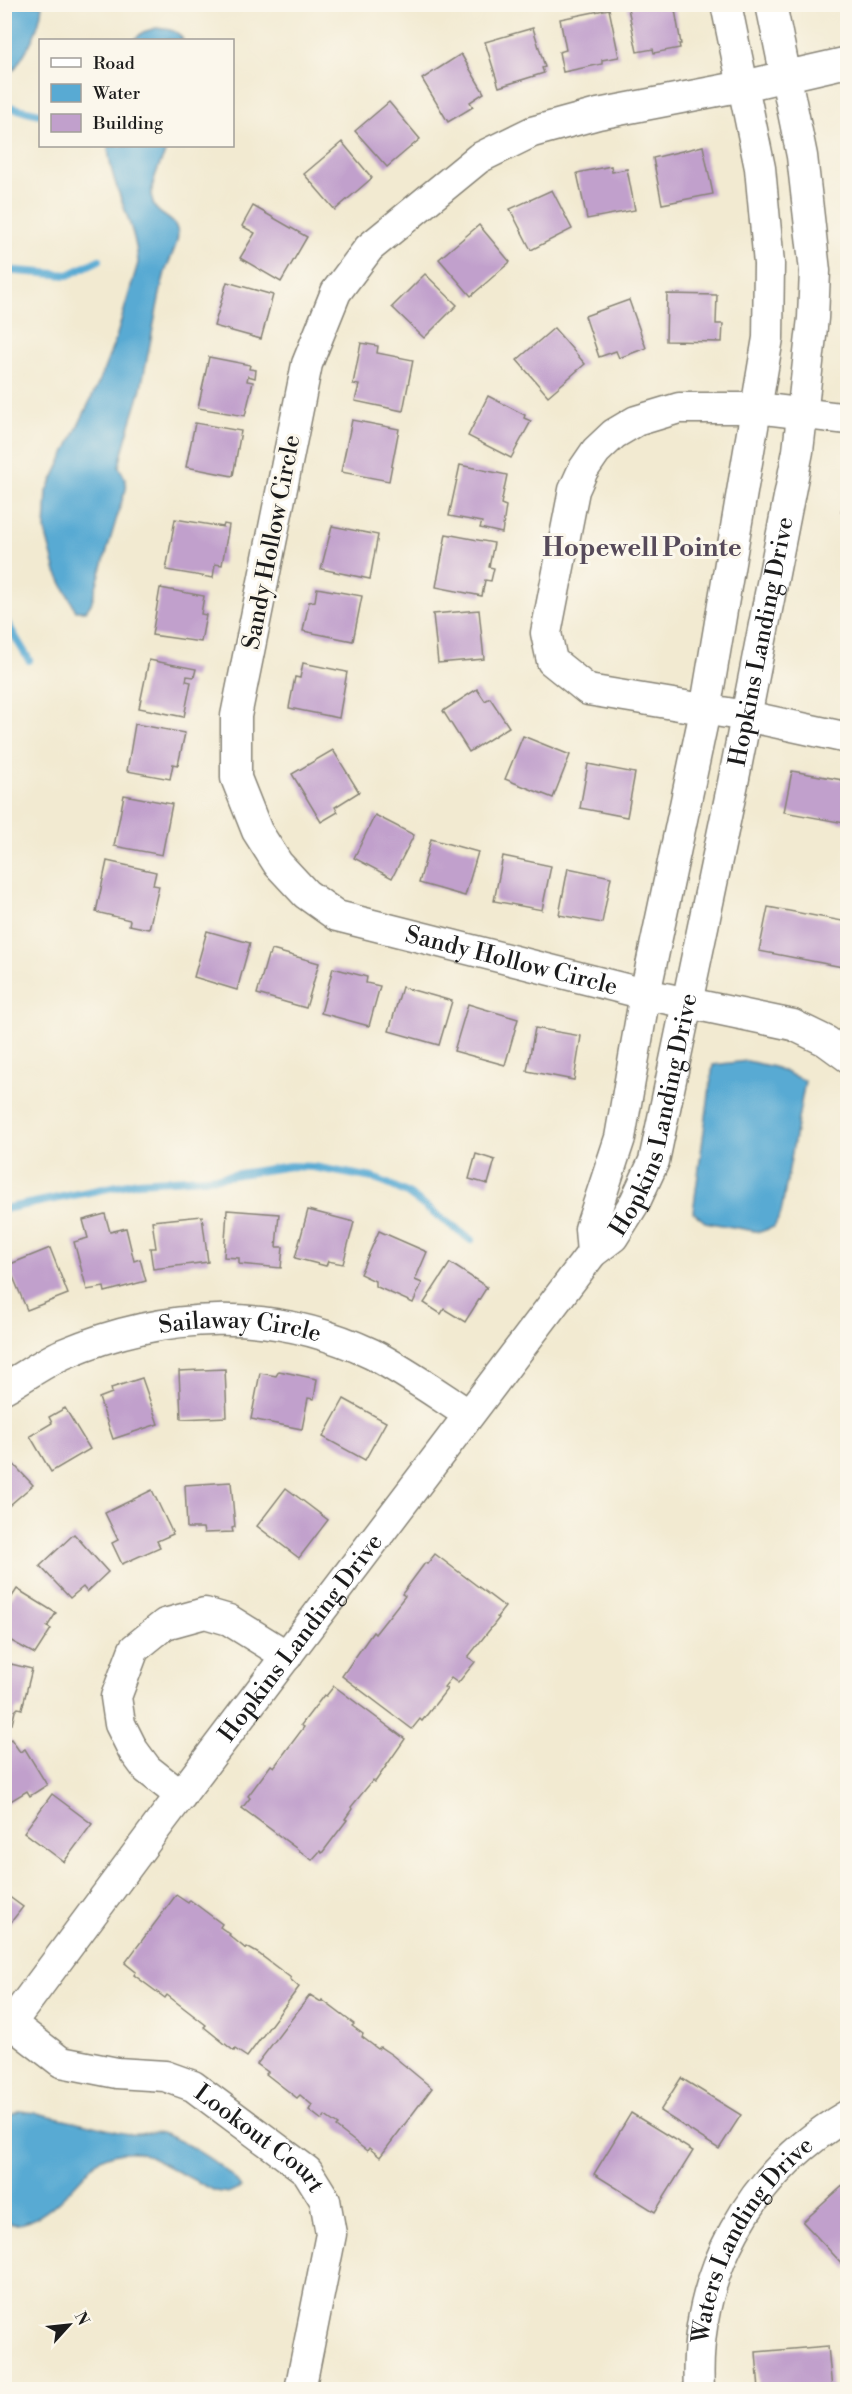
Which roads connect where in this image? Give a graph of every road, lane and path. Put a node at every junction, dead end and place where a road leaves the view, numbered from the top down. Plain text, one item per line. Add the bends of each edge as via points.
1 (726, 4) edge
2 (771, 4) edge
3 (848, 62) edge
4 (785, 75) junction
5 (743, 86) junction
6 (757, 408) junction
7 (804, 412) junction
8 (848, 419) edge
9 (705, 711) junction
10 (746, 716) junction
11 (848, 738) edge
12 (645, 994) junction
13 (688, 1002) junction
14 (848, 1057) edge
15 (592, 1253) junction
16 (4, 1388) edge
17 (468, 1414) junction
18 (287, 1656) junction
19 (181, 1796) junction
20 (8, 2020) edge
21 (848, 2115) edge
22 (300, 2390) edge
23 (699, 2390) edge

1 - 5 street, Hopkins Landing Drive
2 - 4 street, Hopkins Landing Drive
3 - 4 street, Sandy Hollow Circle
4 - 5 street, Sandy Hollow Circle
4 - 7 street, Hopkins Landing Drive via 802,156 815,271
5 - 6 street, Hopkins Landing Drive via 760,168 769,264 768,338
5 - 12 street, Sandy Hollow Circle via 598,114 532,132 480,158 369,249 336,292 307,364 236,716 236,778 257,831 278,864 306,894 338,916
6 - 7 street
6 - 9 street, Hopkins Landing Drive
6 - 9 street via 679,408 636,421 596,451 574,490 549,610 546,633 552,661 588,690
7 - 8 street
7 - 10 street, Hopkins Landing Drive
9 - 10 street
9 - 12 street, Hopkins Landing Drive
10 - 11 street
10 - 13 street, Hopkins Landing Drive
12 - 13 street
12 - 15 street, Hopkins Landing Drive via 620,1138 590,1229
13 - 14 street via 793,1025
13 - 15 street, Hopkins Landing Drive via 654,1161 613,1237
15 - 17 street, Hopkins Landing Drive
16 - 17 street, Sailaway Circle via 62,1354 118,1334 191,1319 255,1320 314,1331 372,1354
17 - 18 street, Hopkins Landing Drive
18 - 19 street, Hopkins Landing Drive
18 - 19 street via 230,1620 205,1613 165,1624 134,1649 116,1697 120,1724 147,1769
19 - 20 street, Hopkins Landing Drive
20 - 22 street, Lookout Court via 61,2062 117,2073 165,2076 193,2086 307,2171 325,2200 331,2234
21 - 23 street, Waters Landing Drive via 805,2144 779,2168 742,2216 705,2307

